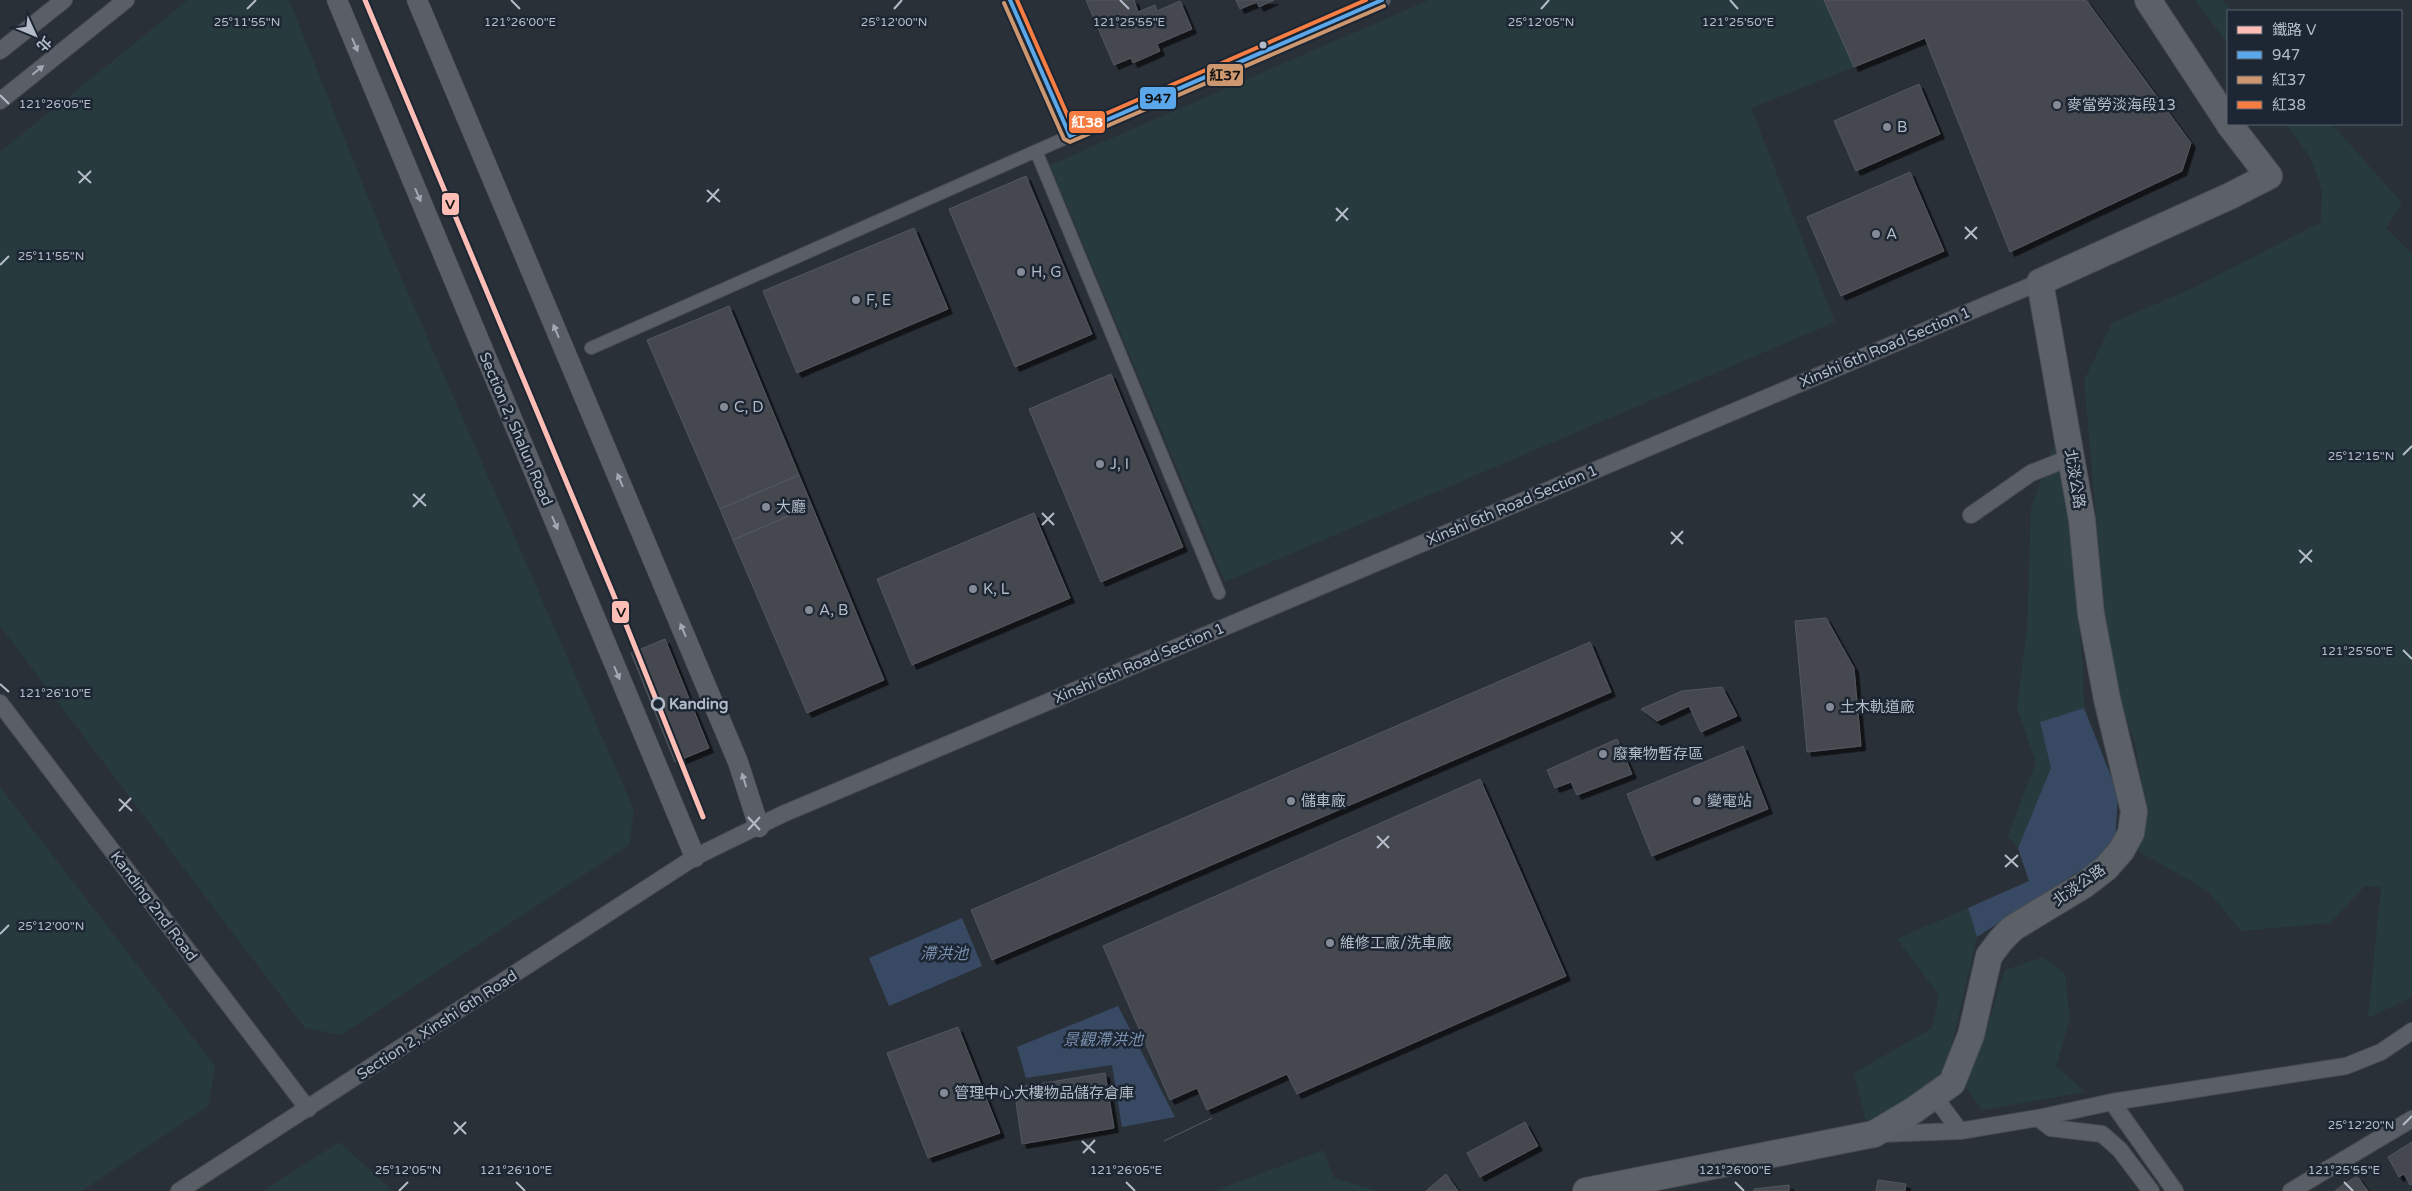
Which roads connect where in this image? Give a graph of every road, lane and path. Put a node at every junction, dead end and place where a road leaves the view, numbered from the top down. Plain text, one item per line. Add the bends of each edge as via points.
1 (64, 0) edge
2 (126, 0) edge
3 (337, 0) edge
4 (417, 0) edge
5 (1010, 0) edge
6 (1382, 0) edge
7 (2148, 0) edge
8 (0, 51) edge
9 (0, 101) edge
10 (2227, 120) edge
11 (2230, 125) edge
12 (1070, 136) junction
13 (1036, 151) junction
14 (2040, 282) junction
15 (591, 348) dead end
16 (2072, 457) junction
17 (1971, 514) dead end
18 (1220, 593) dead end
19 (0, 702) edge
20 (759, 827) junction
21 (695, 857) junction
22 (2412, 1031) edge
23 (1934, 1096) junction
24 (2112, 1102) junction
25 (308, 1109) junction
26 (2038, 1118) junction
27 (2412, 1119) edge
28 (1960, 1131) junction
29 (1874, 1134) junction
30 (179, 1191) edge
31 (1586, 1191) edge
32 (2151, 1191) edge
33 (2175, 1191) edge
34 (2291, 1191) edge

1 - 8 street
9 -> 2 street
3 -> 21 street, Section 2, Shalun Road
20 -> 4 street via 738,762
5 - 12 street
6 - 12 street
7 - 10 main road
11 - 14 main road, Xinshi 6th Road Section 1 via 2268,176
12 - 13 street
13 - 15 street
13 - 18 street
14 - 16 main road, 北淡公路
14 - 20 street, Xinshi 6th Road Section 1 via 792,810
16 - 17 street via 2031,473
16 - 23 main road, 北淡公路 via 2091,614 2106,700 2134,810 2130,833 2121,851 2106,868 2013,928 1989,956 1971,1035 1952,1083
19 - 25 street, Kanding 2nd Road
20 - 21 street, Xinshi 6th Road Section 1
21 - 25 street, Section 2, Xinshi 6th Road
22 - 24 street via 2381,1052 2346,1066
23 - 28 street
23 - 29 main road, 北淡公路
24 - 26 street
24 - 33 street
25 - 30 street, Section 2, Xinshi 6th Road
26 - 28 street
26 - 32 street via 2051,1128 2102,1134 2120,1150
27 - 34 street
28 - 29 street
29 - 31 main road, 北淡公路

